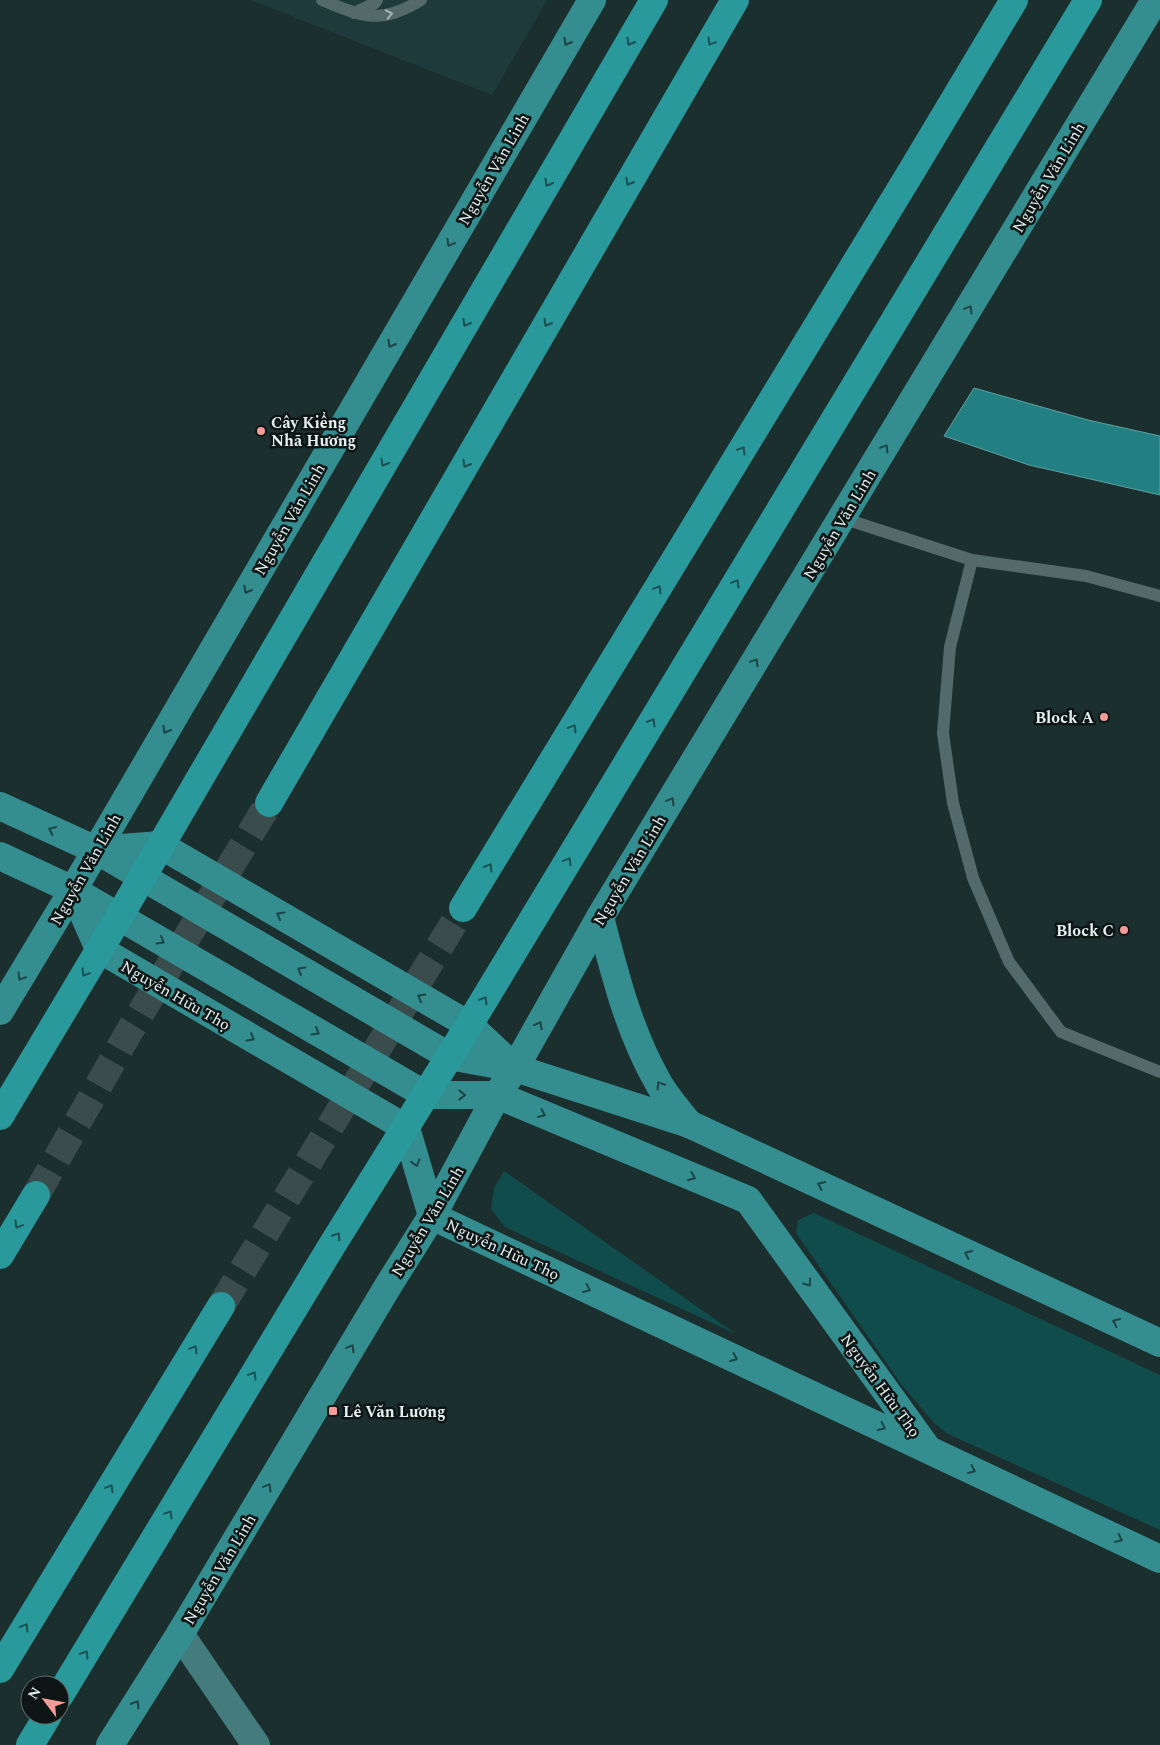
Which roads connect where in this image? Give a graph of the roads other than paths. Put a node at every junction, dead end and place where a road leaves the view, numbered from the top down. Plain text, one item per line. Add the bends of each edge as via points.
1 (322, 0) edge
2 (377, 0) edge
3 (422, 0) edge
4 (592, 0) edge
5 (654, 0) edge
6 (735, 0) edge
7 (1014, 0) edge
8 (1088, 0) edge
9 (1155, 0) edge
10 (354, 13) junction
11 (842, 518) junction
12 (972, 560) junction
13 (1160, 596) edge
14 (269, 803) tunnel mouth
15 (0, 806) edge
16 (160, 845) junction
17 (96, 850) junction
18 (0, 856) edge
19 (142, 877) junction
20 (73, 890) junction
21 (463, 908) tunnel mouth
22 (119, 916) junction
23 (600, 917) junction
24 (99, 949) junction
25 (0, 1012) edge
26 (469, 1025) junction
27 (449, 1056) junction
28 (515, 1068) junction
29 (1160, 1072) edge
30 (426, 1095) junction
31 (497, 1096) junction
32 (0, 1116) edge
33 (689, 1124) junction
34 (406, 1128) junction
35 (36, 1195) tunnel mouth
36 (432, 1216) junction
37 (0, 1255) edge
38 (221, 1306) tunnel mouth
39 (1160, 1343) edge
40 (928, 1449) junction
41 (1160, 1559) edge
42 (180, 1634) junction
43 (0, 1668) edge
44 (70, 1678) edge
45 (42, 1725) edge
46 (30, 1745) edge
47 (110, 1745) edge
48 (256, 1745) edge

1 - 10 lane
2 - 10 lane
10 -> 3 lane via 376,17 403,11
4 -> 17 main road, Nguyễn Văn Linh
5 -> 16 highway
6 -> 14 highway
21 -> 7 highway
26 -> 8 highway
11 -> 9 main road, Nguyễn Văn Linh
11 - 12 lane
23 -> 11 main road, Nguyễn Văn Linh
12 - 13 lane via 1086,576
12 - 29 lane via 950,647 943,733 953,803 973,878 1009,962 1060,1032
17 -> 15 main road
16 - 17 main road
16 - 19 highway
26 -> 16 main road
17 - 19 main road
17 - 20 main road, Nguyễn Văn Linh
18 - 20 main road, Nguyễn Hữu Thọ
19 - 22 highway
27 -> 19 main road
20 - 22 main road, Nguyễn Hữu Thọ
20 - 24 main road
20 -> 25 main road, Nguyễn Văn Linh
22 - 24 highway
22 -> 30 main road, Nguyễn Hữu Thọ
28 -> 23 main road, Nguyễn Văn Linh
33 -> 23 main road via 660,1086 640,1049 624,1010
24 -> 32 highway
24 -> 34 main road, Nguyễn Hữu Thọ
26 - 27 highway
26 - 28 main road
27 - 28 main road
27 - 30 highway
28 - 31 main road, Nguyễn Văn Linh
28 - 33 main road
30 -> 31 main road, Nguyễn Hữu Thọ
30 - 34 highway
31 - 36 main road, Nguyễn Văn Linh
31 -> 40 main road, Nguyễn Hữu Thọ via 748,1200
39 -> 33 main road
34 -> 36 main road, Nguyễn Hữu Thọ
44 -> 34 highway
35 -> 37 highway
36 -> 40 main road, Nguyễn Hữu Thọ
42 -> 36 main road, Nguyễn Văn Linh
43 -> 38 highway
40 -> 41 main road, Nguyễn Hữu Thọ
47 -> 42 main road, Nguyễn Văn Linh
42 - 48 main road
45 - 46 highway

